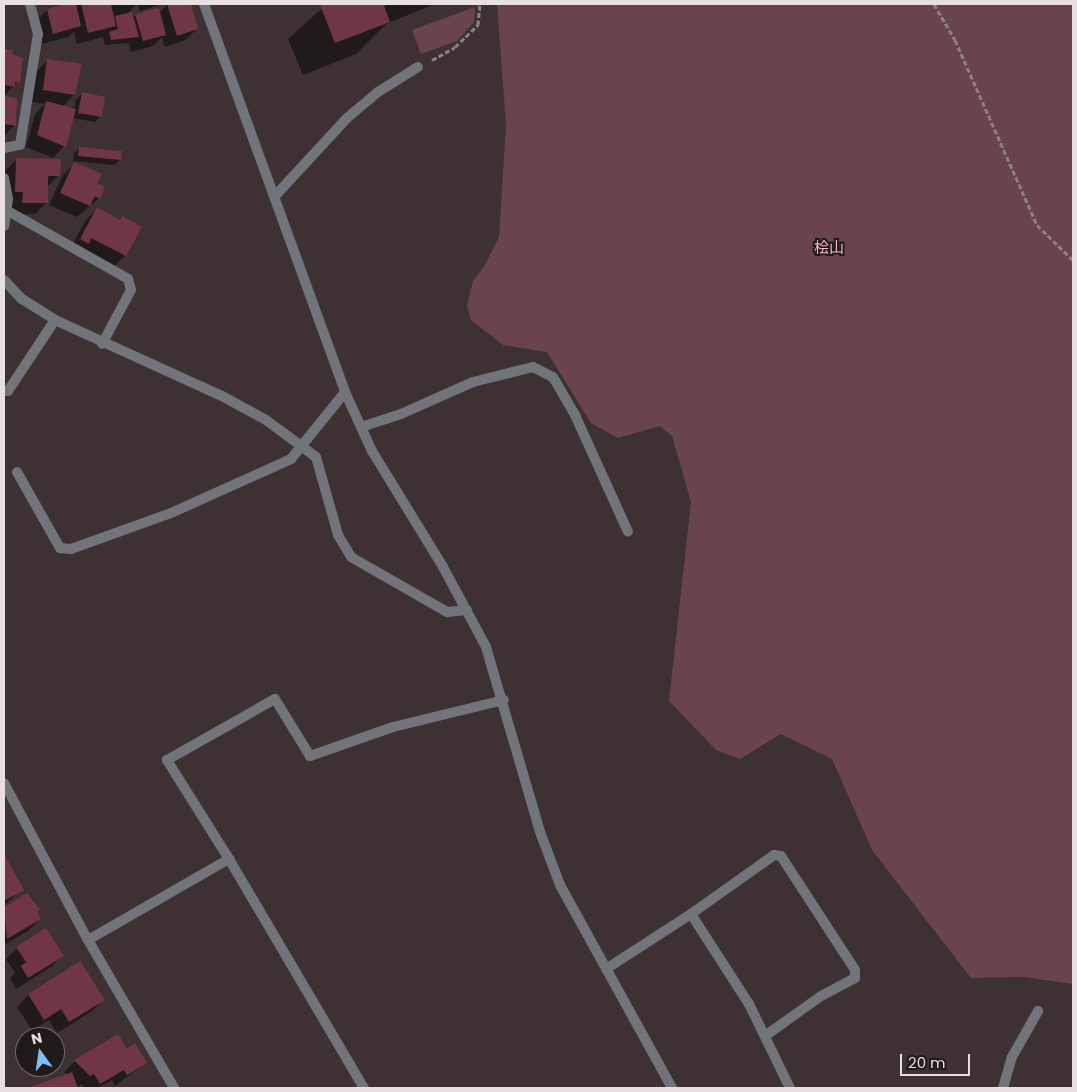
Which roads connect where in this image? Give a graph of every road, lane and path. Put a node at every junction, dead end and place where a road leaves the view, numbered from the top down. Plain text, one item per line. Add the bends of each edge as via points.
1 (30, 4) edge
2 (204, 4) edge
3 (480, 4) edge
4 (934, 4) edge
5 (418, 67) joint
6 (4, 148) edge
7 (4, 178) edge
8 (275, 196) junction
9 (8, 211) junction
10 (4, 226) edge
11 (1073, 260) edge
12 (4, 280) edge
13 (54, 320) junction
14 (102, 344) junction
15 (345, 392) junction
16 (6, 393) edge
17 (362, 427) junction
18 (303, 446) junction
19 (18, 472) dead end
20 (628, 532) dead end
21 (467, 610) junction
22 (504, 700) junction
23 (4, 783) edge
24 (229, 859) junction
25 (691, 914) junction
26 (88, 940) junction
27 (606, 968) junction
28 (1038, 1012) dead end
29 (765, 1036) junction
30 (174, 1088) edge
31 (364, 1088) edge
32 (672, 1088) edge
33 (790, 1088) edge
34 (1003, 1088) edge

1 - 6 street via 38,34 20,145
2 - 8 street
3 - 5 path via 478,24 455,47
4 - 11 path via 955,40 1037,225
5 - 8 street via 378,92 347,118
7 - 9 street
8 - 15 street
9 - 10 street
9 - 14 street via 128,278 131,290
12 - 13 street via 22,299
13 - 14 street
13 - 16 street
14 - 18 street via 222,396 266,420
15 - 17 street
15 - 18 street
17 - 20 street via 401,414 473,382 533,366 553,377 575,415
17 - 21 street
18 - 19 street via 291,459 171,513 71,549 60,548
18 - 21 street via 320,465 338,535 351,557 447,612
21 - 22 street via 486,647
22 - 24 street via 393,727 310,756 275,699 167,760
22 - 27 street via 547,852 560,885
23 - 26 street
24 - 26 street
24 - 31 street
25 - 27 street
25 - 29 street via 734,979
25 - 29 street via 774,855 781,856 855,970 855,978 821,996
26 - 30 street
27 - 32 street
28 - 34 street via 1012,1057
29 - 33 street

